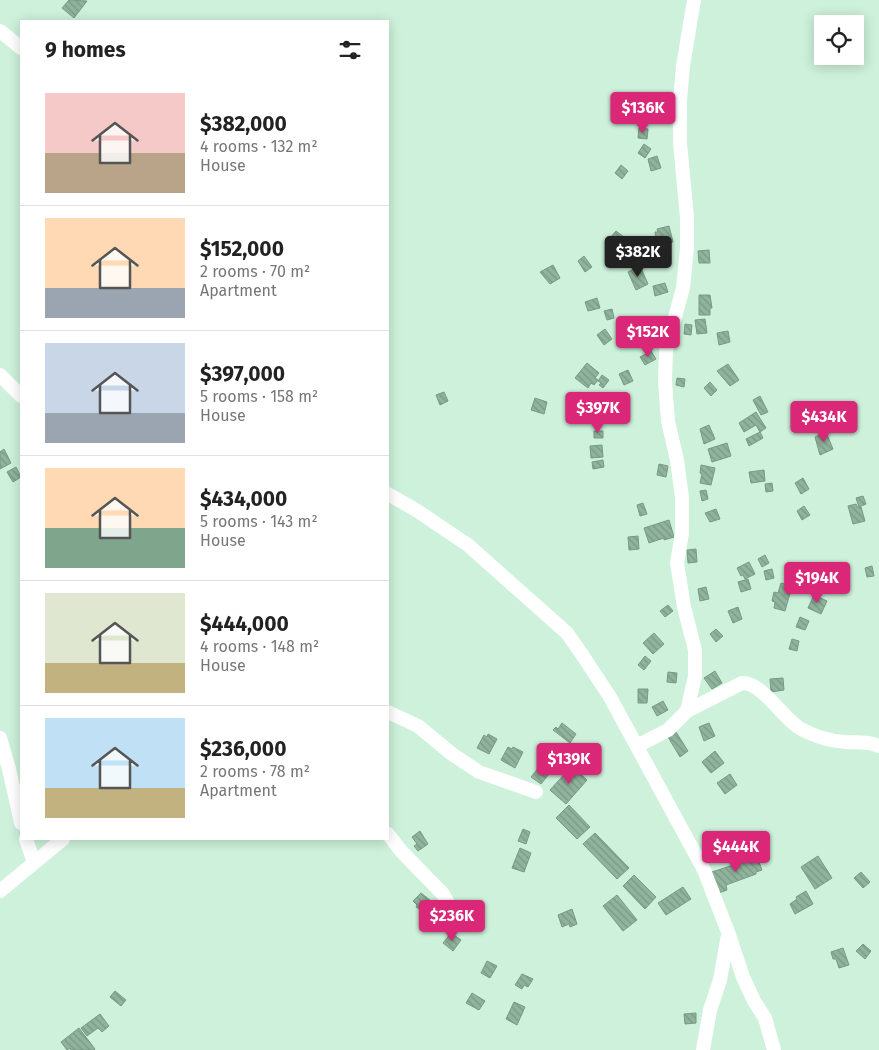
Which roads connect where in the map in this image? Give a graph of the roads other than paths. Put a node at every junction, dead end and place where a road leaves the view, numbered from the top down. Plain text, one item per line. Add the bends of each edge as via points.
1 (694, 0) edge
2 (0, 31) edge
3 (20, 47) edge
4 (0, 375) edge
5 (20, 395) edge
6 (389, 495) edge
7 (687, 711) junction
8 (389, 712) edge
9 (0, 738) edge
10 (637, 746) junction
11 (879, 746) edge
12 (536, 792) dead end
13 (20, 818) edge
14 (389, 835) edge
15 (26, 840) edge
16 (62, 840) edge
17 (34, 863) junction
18 (0, 891) edge
19 (450, 916) dead end
20 (728, 932) junction
21 (703, 1050) edge
22 (774, 1050) edge

1 - 7 street via 680,101 687,248 682,288 666,350 665,382 668,421 682,497 682,533 677,563 695,650 695,676
2 - 3 street
4 - 5 street
6 - 10 street via 468,545 567,634 610,697
7 - 10 street via 668,730
7 - 11 street via 742,683 748,683 756,686 800,729 820,738
8 - 12 street via 418,726 479,772
9 - 13 street
10 - 20 street via 704,870
14 - 19 street via 443,894
15 - 17 street
16 - 17 street
17 - 18 street
20 - 21 street
20 - 22 street via 754,1001 766,1018

